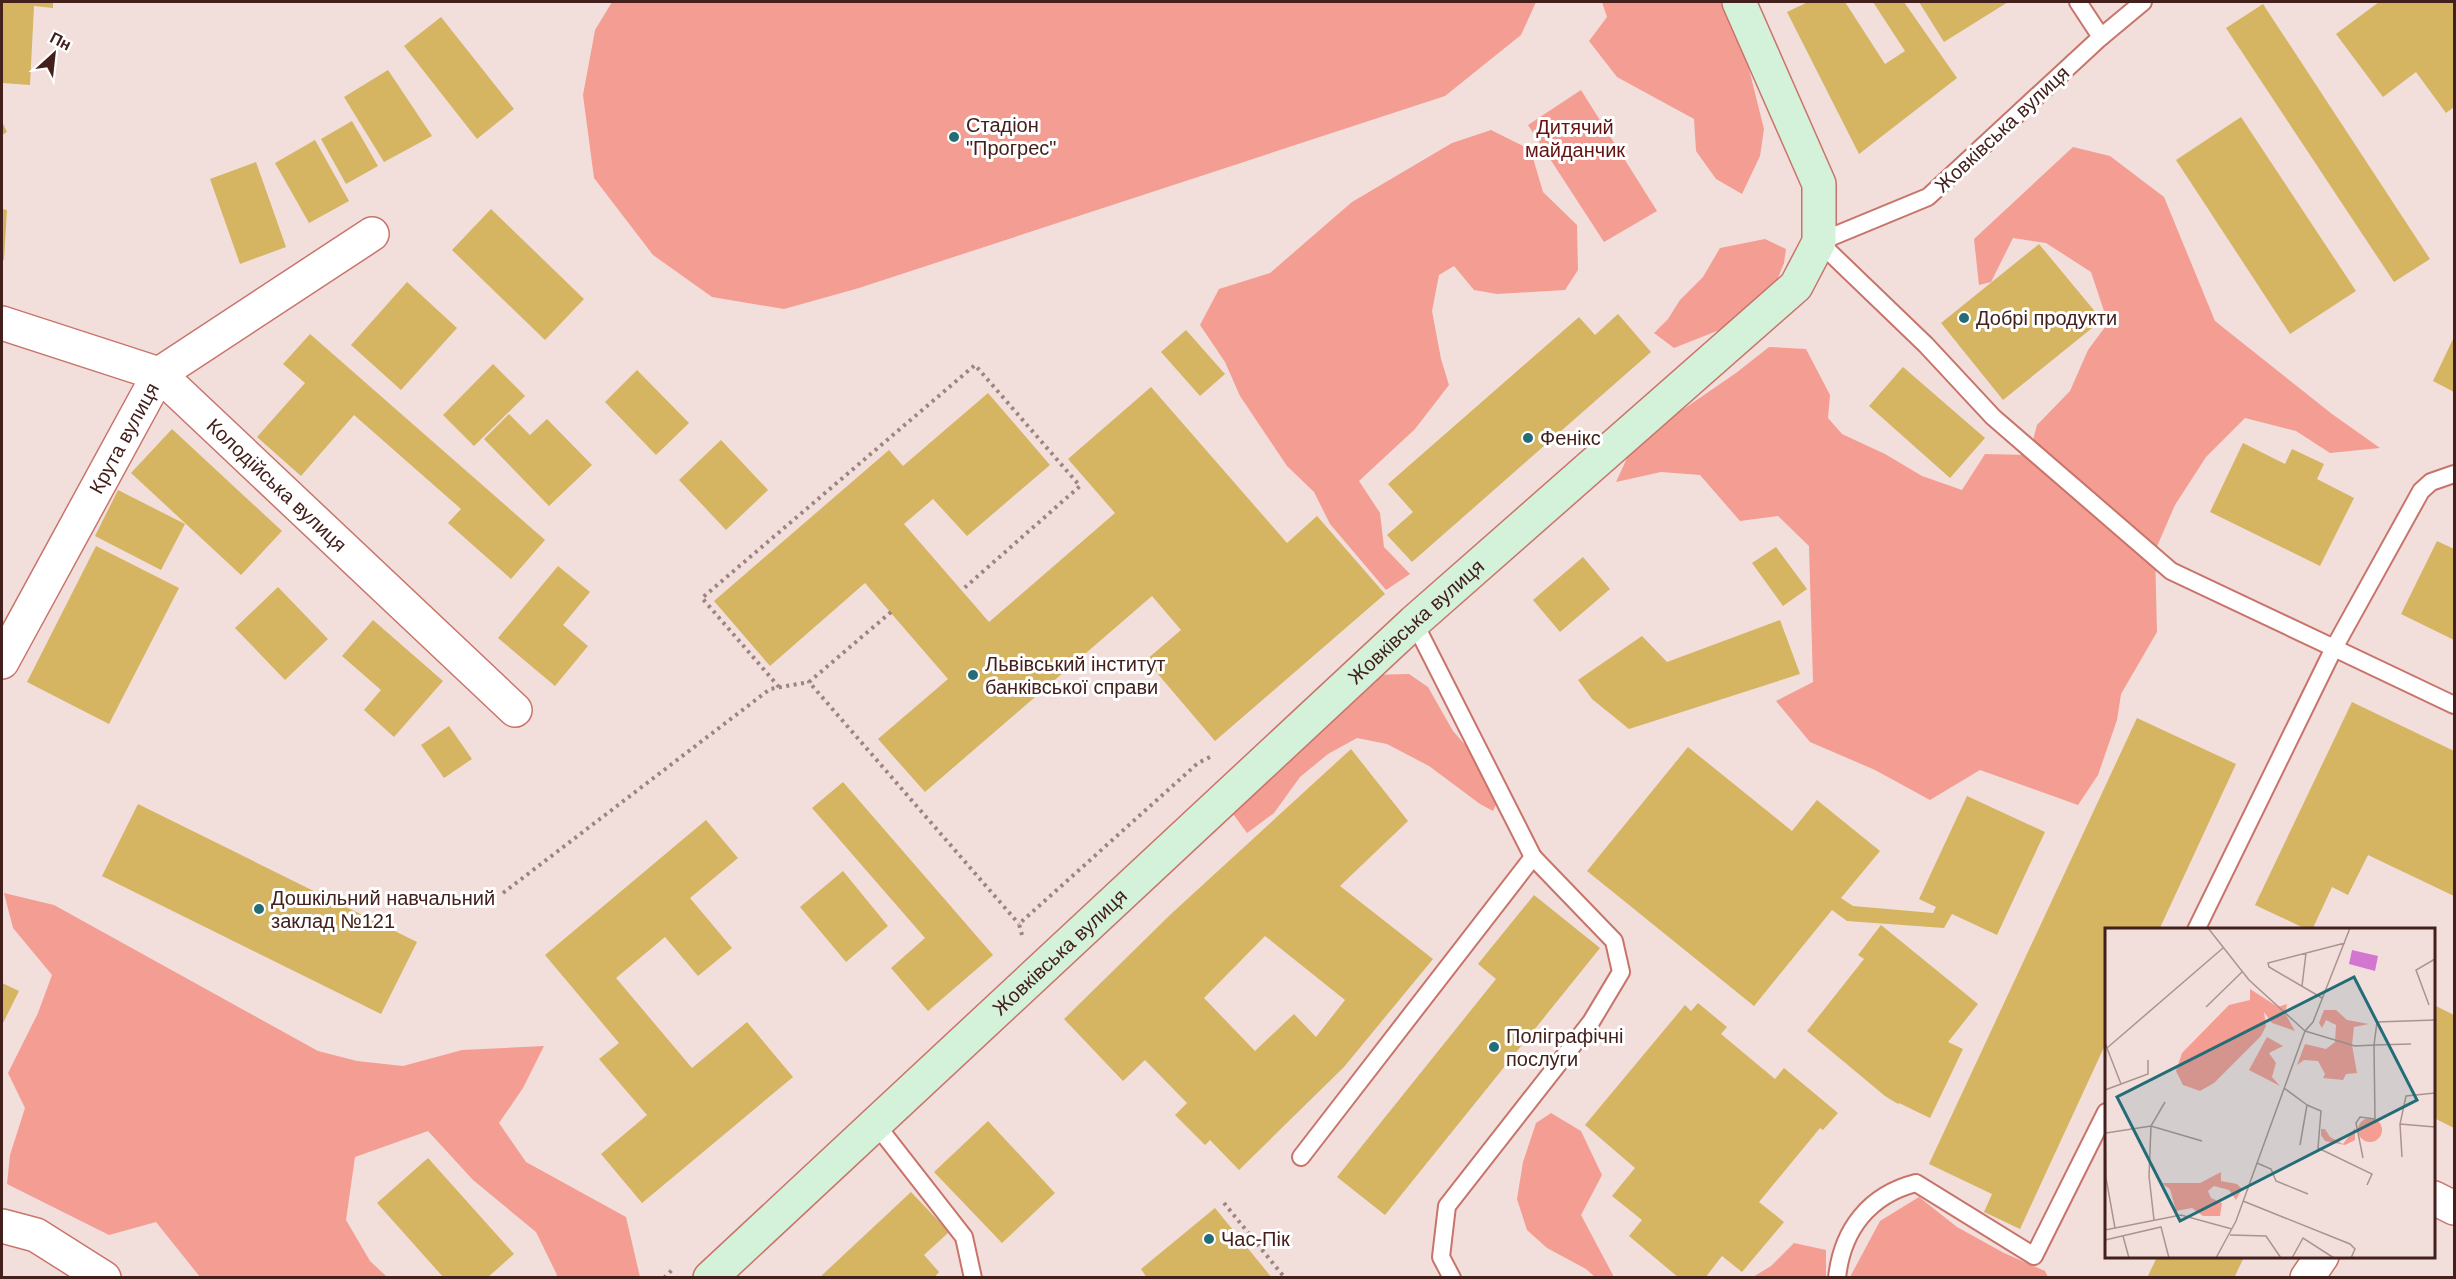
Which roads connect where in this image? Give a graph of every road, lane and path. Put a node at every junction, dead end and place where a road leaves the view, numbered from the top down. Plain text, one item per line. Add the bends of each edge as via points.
1 (1739, 2) edge
2 (2078, 2) edge
3 (2143, 2) edge
4 (2101, 37) junction
5 (372, 234) dead end
6 (1819, 242) junction
7 (2, 323) edge
8 (159, 374) junction
9 (2454, 474) edge
10 (962, 590) dead end
11 (891, 612) dead end
12 (1414, 622) junction
13 (2334, 648) junction
14 (2, 662) edge
15 (809, 682) junction
16 (779, 687) junction
17 (2454, 705) edge
18 (516, 710) dead end
19 (1219, 752) dead end
20 (1533, 857) junction
21 (503, 893) dead end
22 (1019, 924) junction
23 (2197, 928) edge
24 (1024, 940) dead end
25 (2105, 1114) edge
26 (875, 1123) junction
27 (1301, 1157) dead end
28 (2435, 1199) edge
29 (1224, 1203) dead end
30 (2454, 1208) edge
31 (2, 1226) edge
32 (2321, 1258) edge
33 (680, 1263) dead end
34 (104, 1278) edge
35 (664, 1278) edge
36 (710, 1278) edge
37 (973, 1278) edge
38 (1285, 1278) edge
39 (1452, 1278) edge
40 (1837, 1278) edge
41 (2307, 1278) edge

1 - 6 street via 1819,184
2 - 4 lane
3 - 4 lane, Жовківська вулиця
4 - 6 lane, Жовківська вулиця via 1928,197
5 - 8 street, Крута вулиця
6 - 12 street, Жовківська вулиця via 1796,286
6 - 13 lane via 1926,345 1993,417 2171,571
7 - 8 street, Колодійська вулиця
8 - 14 street, Крута вулиця
8 - 18 street, Колодійська вулиця
9 - 13 lane via 2431,482 2421,491
10 - 16 path via 1080,486 975,365 702,598
11 - 15 path
12 - 20 lane
12 - 26 street, Жовківська вулиця
13 - 17 lane
13 - 23 lane
15 - 16 path
15 - 22 path
16 - 21 path via 770,689
19 - 22 path via 1198,763
20 - 27 lane
20 - 39 lane via 1614,941 1621,972 1591,1022 1447,1206 1441,1257
22 - 24 path
25 - 40 lane via 2034,1256 1916,1183 1891,1191 1859,1216 1846,1238
26 - 36 street, Жовківська вулиця
26 - 37 lane via 964,1237
28 - 30 street
29 - 38 path
31 - 34 street via 36,1235
32 - 41 street
33 - 35 path

